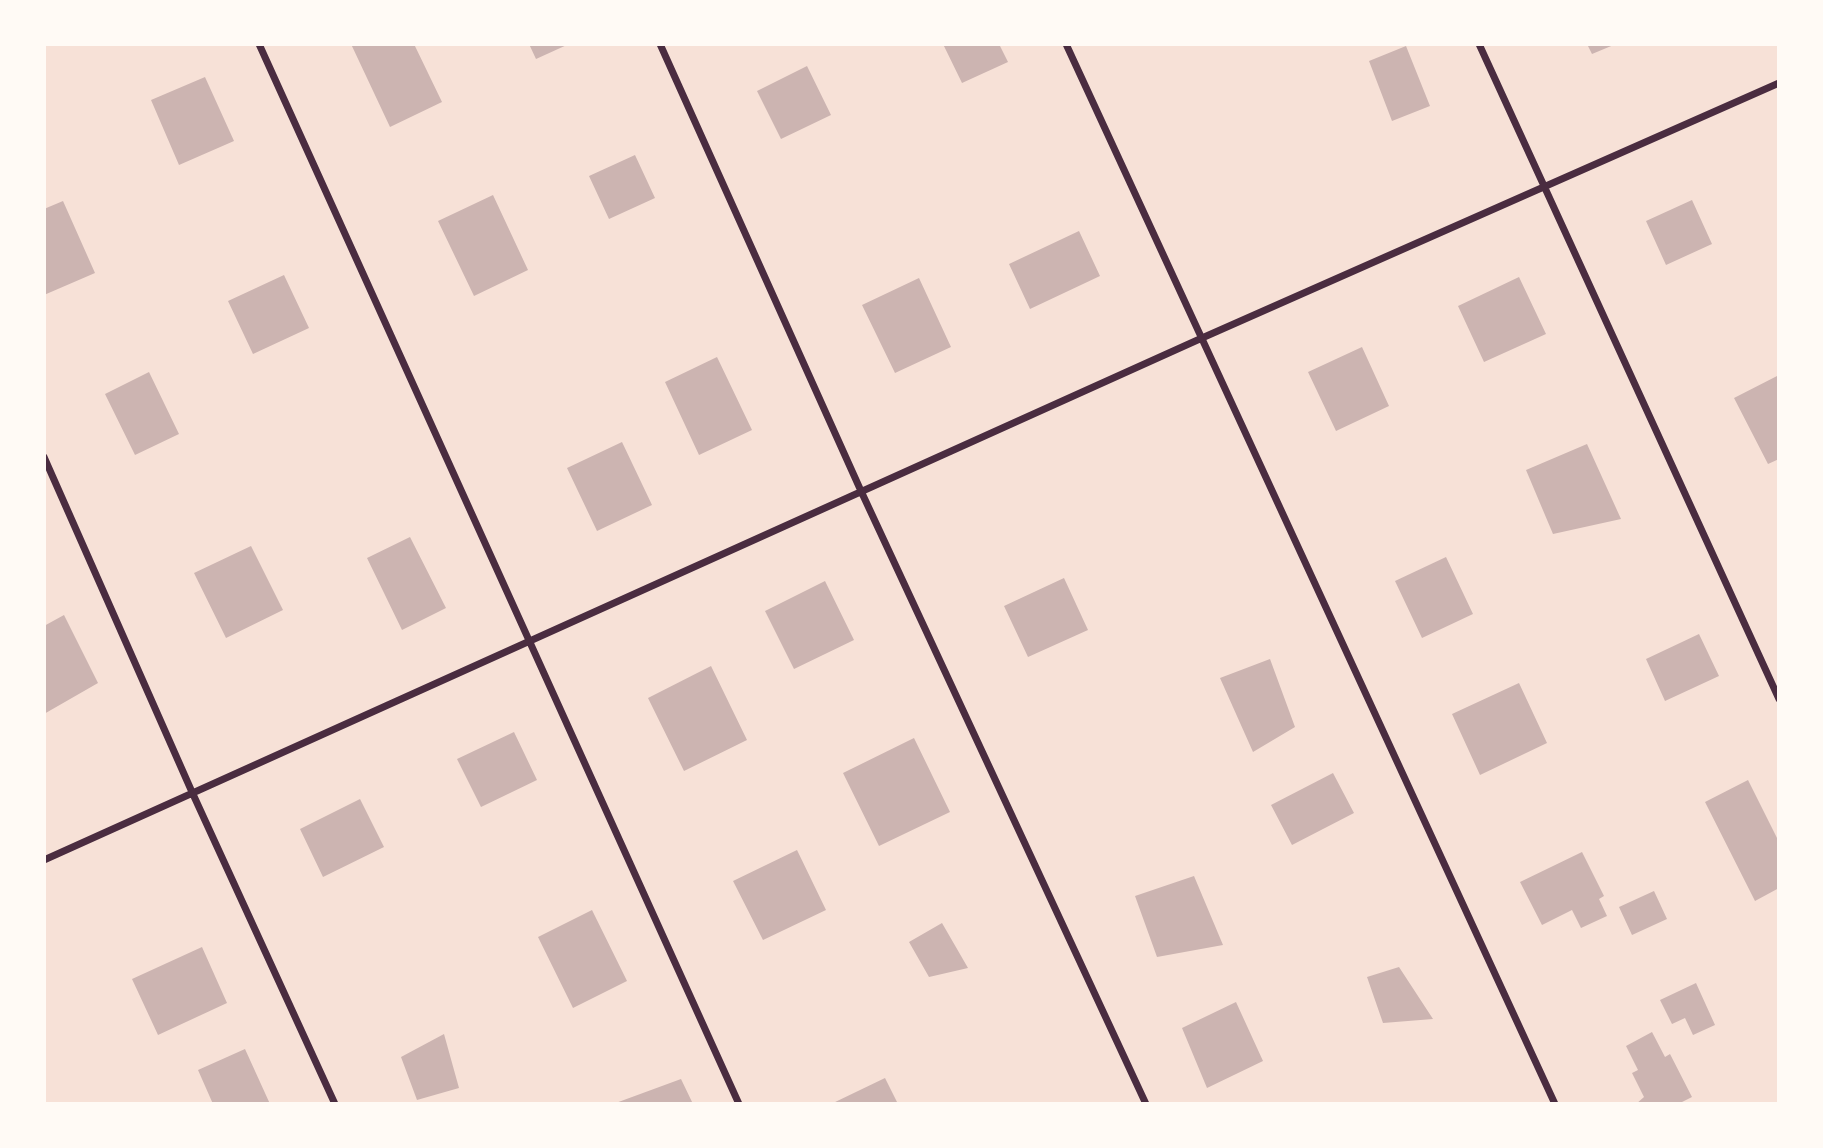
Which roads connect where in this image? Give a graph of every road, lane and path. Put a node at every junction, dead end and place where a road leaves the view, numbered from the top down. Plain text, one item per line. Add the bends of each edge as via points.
1 (259, 44) edge
2 (660, 44) edge
3 (1066, 44) edge
4 (1479, 44) edge
5 (1779, 83) edge
6 (1544, 187) junction
7 (1202, 338) junction
8 (44, 457) edge
9 (861, 491) junction
10 (529, 640) junction
11 (1779, 699) edge
12 (192, 792) junction
13 (44, 860) edge
14 (335, 1104) edge
15 (739, 1104) edge
16 (1146, 1104) edge
17 (1555, 1104) edge

1 - 10 street
2 - 9 street
3 - 7 street
4 - 6 street
5 - 6 street
6 - 7 street
6 - 11 street
7 - 9 street
7 - 17 street
8 - 12 street
9 - 10 street
9 - 16 street
10 - 12 street
10 - 15 street
12 - 13 street
12 - 14 street

